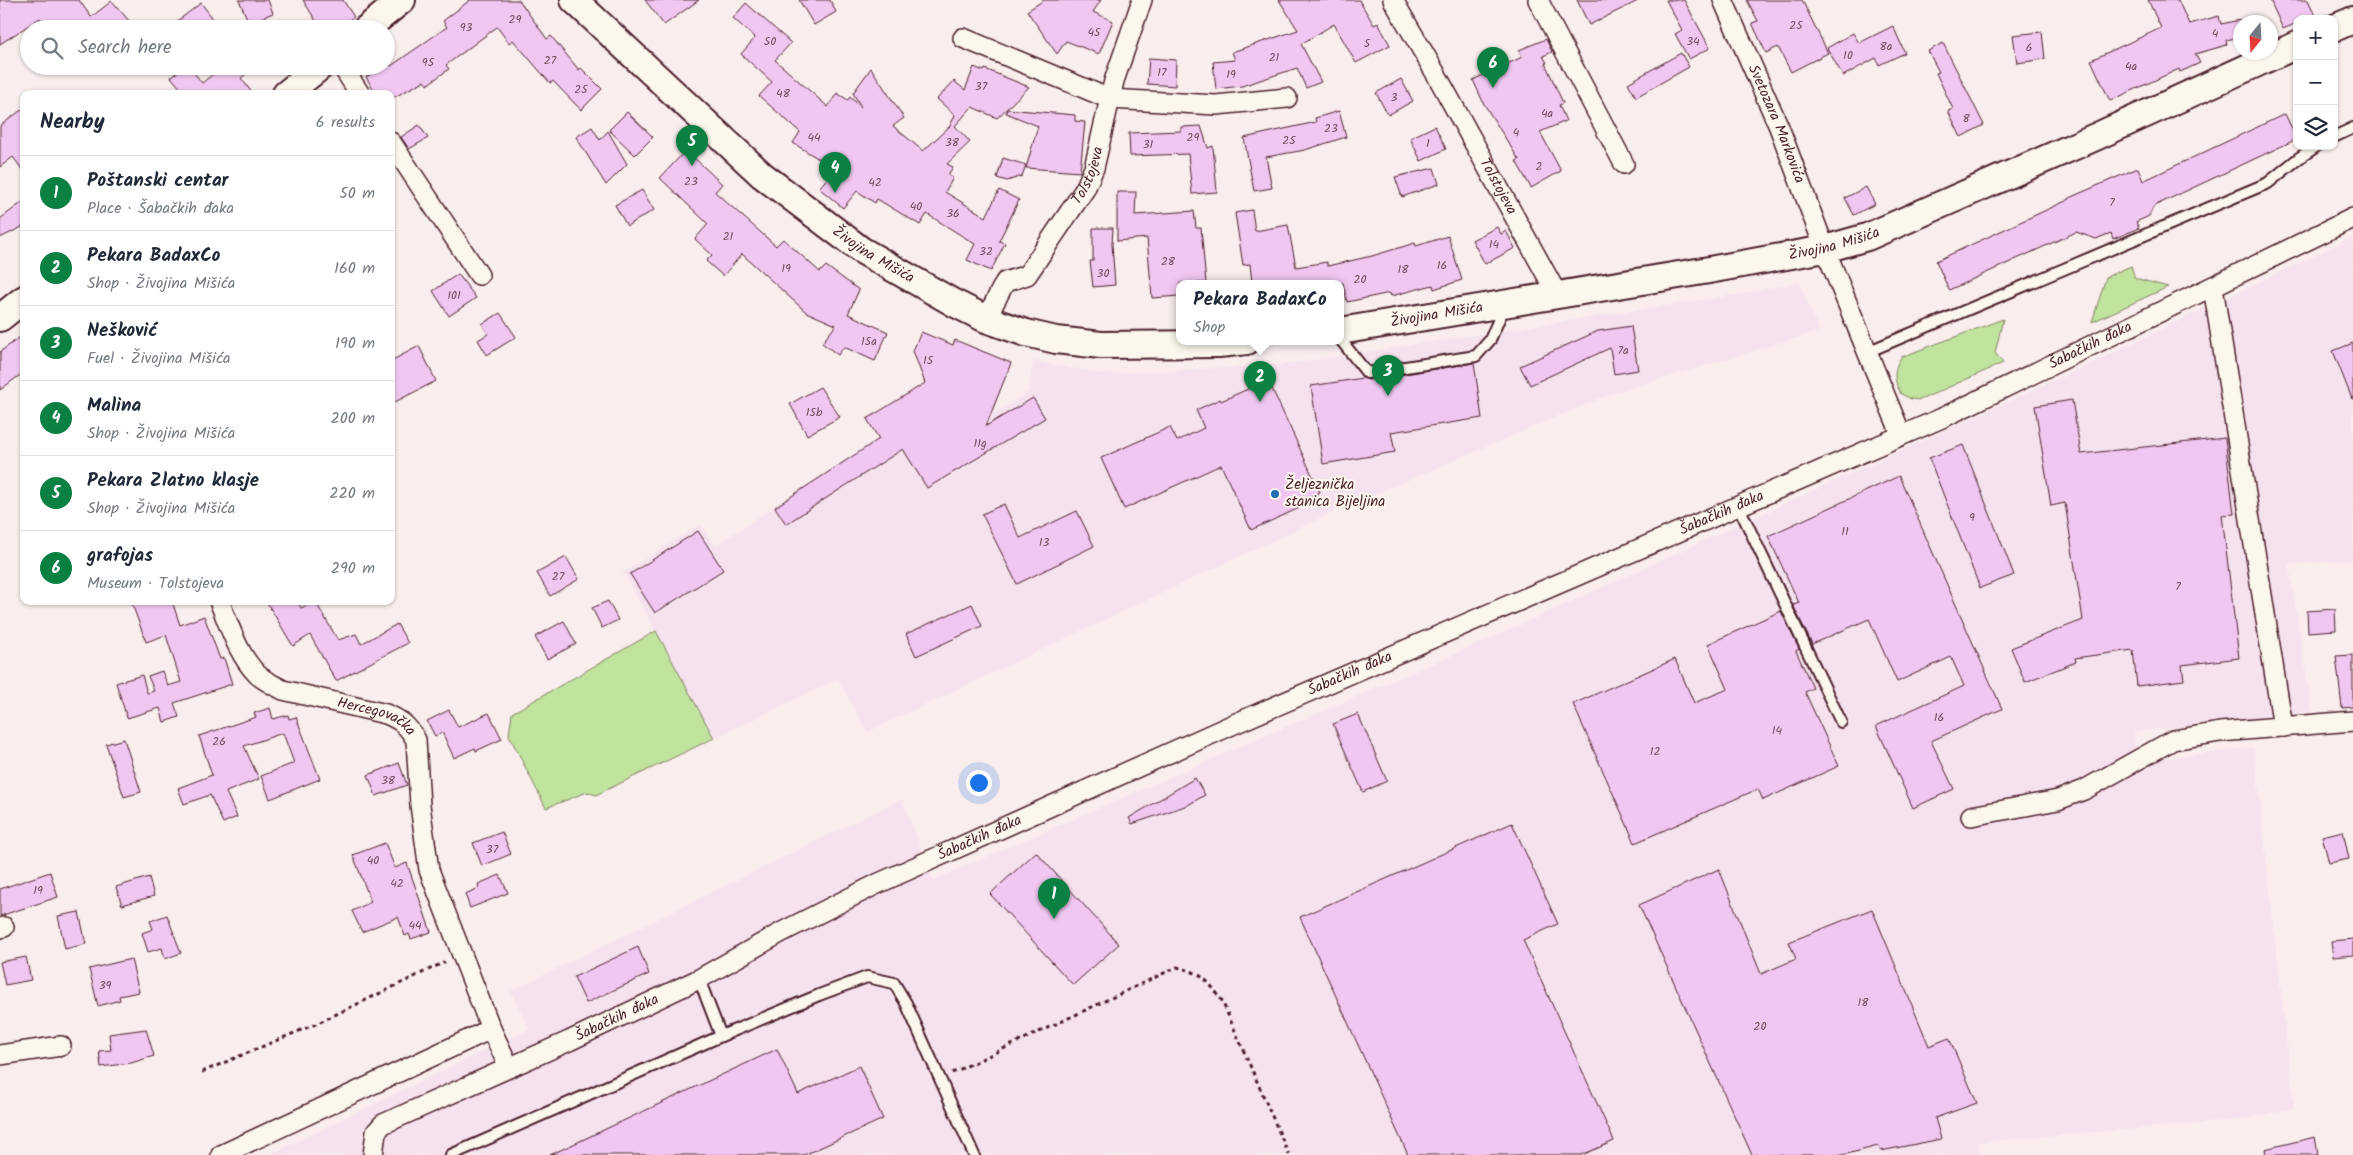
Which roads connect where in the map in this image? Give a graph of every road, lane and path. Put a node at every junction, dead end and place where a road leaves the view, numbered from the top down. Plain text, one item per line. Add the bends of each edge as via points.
1 (402, 0) edge
2 (574, 0) edge
3 (1142, 0) edge
4 (1393, 0) edge
5 (1538, 0) edge
6 (1723, 0) edge
7 (377, 20) edge
8 (2353, 20) edge
9 (2338, 26) edge
10 (963, 38) dead end
11 (2293, 47) edge
12 (310, 75) edge
13 (348, 75) edge
14 (291, 90) edge
15 (357, 90) edge
16 (1286, 98) dead end
17 (1110, 99) junction
18 (2353, 128) edge
19 (2338, 135) edge
20 (395, 148) edge
21 (2311, 150) edge
22 (1624, 164) dead end
23 (2353, 218) edge
24 (1825, 249) junction
25 (479, 275) dead end
26 (2213, 287) junction
27 (1556, 294) junction
28 (20, 302) edge
29 (1506, 302) junction
30 (1, 314) edge
31 (986, 319) junction
32 (1344, 330) edge
33 (1176, 344) edge
34 (1344, 344) edge
35 (1867, 352) junction
36 (1901, 434) junction
37 (1738, 505) junction
38 (221, 605) edge
39 (2353, 721) edge
40 (1841, 722) dead end
41 (2283, 727) junction
42 (1971, 816) dead end
43 (462, 954) junction
44 (699, 979) junction
45 (491, 1029) junction
46 (721, 1036) junction
47 (61, 1046) dead end
48 (0, 1055) edge
49 (509, 1067) junction
50 (202, 1072) dead end
51 (940, 1079) junction
52 (221, 1155) edge
53 (373, 1155) edge
54 (451, 1155) edge
55 (974, 1155) edge
56 (1289, 1155) edge

1 - 7 main road
2 - 31 main road, Živojina Mišića via 762,175 861,250
3 - 17 street, Tolstojeva
4 - 27 street, Tolstojeva
5 - 22 street
6 - 24 street, Svetozara Markovića via 1778,127
8 - 9 main road
10 - 17 street
11 - 24 main road, Živojina Mišića via 1876,233
12 - 14 main road
13 - 15 street
16 - 17 street via 1216,105
17 - 31 street, Tolstojeva via 1094,168 1085,189 1027,275 1005,282
18 - 19 lane
20 - 25 street
21 - 35 lane via 2268,182
23 - 26 street, Šabačkih đaka
24 - 27 main road, Živojina Mišića
24 - 35 street, Svetozara Markovića
26 - 36 street, Šabačkih đaka via 1942,418
26 - 41 street
27 - 29 main road, Živojina Mišića
28 - 30 main road
29 - 32 main road, Živojina Mišića
29 - 34 lane via 1490,340 1476,356 1367,373
31 - 33 main road, Živojina Mišića via 1056,340 1101,345
35 - 36 street, Svetozara Markovića
36 - 37 street, Šabačkih đaka
37 - 40 lane
37 - 44 street, Šabačkih đaka via 1602,567 1234,724 877,884
38 - 43 street, Hercegovačka via 247,661 270,683 283,690 386,714 401,720 411,730 416,740 429,870
39 - 41 street
41 - 42 street via 2173,740 2084,790 2058,800
43 - 45 street, Hercegovačka
43 - 50 path via 318,1023
44 - 46 lane
44 - 49 street, Šabačkih đaka
45 - 49 street, Hercegovačka
45 - 52 street
46 - 51 lane via 867,976 894,983
46 - 54 lane
47 - 48 street
49 - 53 street, Šabačkih đaka via 383,1124 376,1132
51 - 55 lane
51 - 56 path via 1177,967 1196,972 1222,1001

